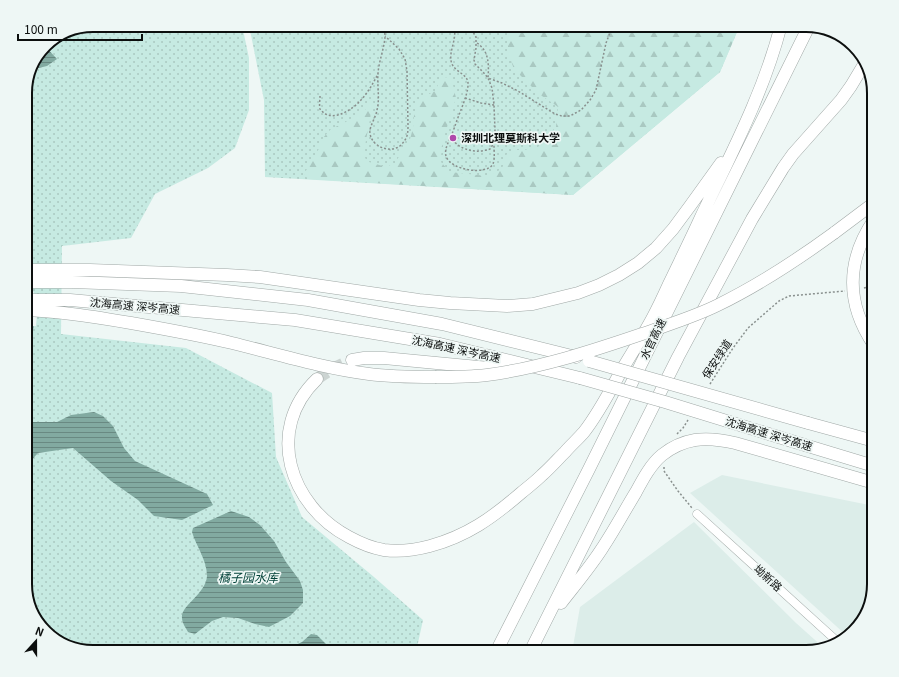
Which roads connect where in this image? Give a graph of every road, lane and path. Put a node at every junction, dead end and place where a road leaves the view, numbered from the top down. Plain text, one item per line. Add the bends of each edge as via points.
1 (385, 32) edge
2 (455, 32) edge
3 (473, 32) edge
4 (610, 32) edge
5 (780, 32) edge
6 (806, 32) edge
7 (385, 36) junction
8 (477, 43) junction
9 (862, 68) edge
10 (378, 74) junction
11 (488, 78) junction
12 (320, 96) dead end
13 (466, 98) junction
14 (494, 105) junction
15 (741, 134) junction
16 (452, 135) junction
17 (494, 143) junction
18 (867, 207) edge
19 (867, 230) edge
20 (32, 271) edge
21 (73, 276) junction
22 (32, 281) edge
23 (867, 287) edge
24 (859, 289) dead end
25 (847, 291) dead end
26 (32, 300) edge
27 (32, 311) edge
28 (867, 334) edge
29 (352, 360) tunnel mouth
30 (575, 377) junction
31 (317, 379) tunnel mouth
32 (708, 388) dead end
33 (691, 415) dead end
34 (677, 435) dead end
35 (867, 439) edge
36 (663, 464) dead end
37 (867, 464) edge
38 (867, 481) edge
39 (697, 514) joint
40 (542, 628) junction
41 (835, 638) edge
42 (500, 645) edge
43 (534, 645) edge

1 - 7 path
2 - 13 path via 451,60 456,70 468,80
3 - 8 path
4 - 11 path via 596,90 581,110 570,116 555,114 518,90
5 - 15 highway
6 - 42 highway, 水官高速 via 590,469
7 - 10 path
7 - 10 path via 399,49 405,59 407,71 406,139 397,148 390,150 378,146 370,134 379,103
8 - 11 path via 487,56
8 - 11 path via 475,64
9 - 40 highway via 841,100 793,154 752,219 678,357
10 - 12 path via 361,100 344,113 326,115 320,109
11 - 14 path
13 - 14 path
13 - 16 path
14 - 17 path
15 - 21 highway via 673,229 638,263 599,285 533,304 450,304 247,276
15 - 31 highway via 654,316 594,418 544,474 500,511 463,535 429,547 411,550 383,549 356,541 333,527 313,508 292,472 288,445 291,419 302,396
16 - 17 path via 459,146 474,151 490,149
16 - 17 path via 446,156 449,162 461,169 476,170 491,166
18 - 27 highway, bridge via 806,253 717,306 608,345 557,360 486,375 435,377 355,372 157,327
19 - 28 highway via 861,242 853,283 856,308
20 - 21 highway
21 - 22 highway, 沈海高速 深岑高速
21 - 35 highway, 沈海高速 深岑高速, bridge via 308,300 442,324 589,360
23 - 24 path
25 - 32 path, 保安绿道 via 789,296 779,301 748,328
26 - 30 highway, 沈海高速 深岑高速 via 70,300 295,320 440,344
29 - 30 highway via 398,359
30 - 37 highway, 沈海高速 深岑高速, bridge
33 - 34 path
36 - 39 path via 664,471
38 - 40 highway via 735,443 695,440 682,443 652,466 603,548
39 - 41 street, 坳新路
40 - 43 highway

